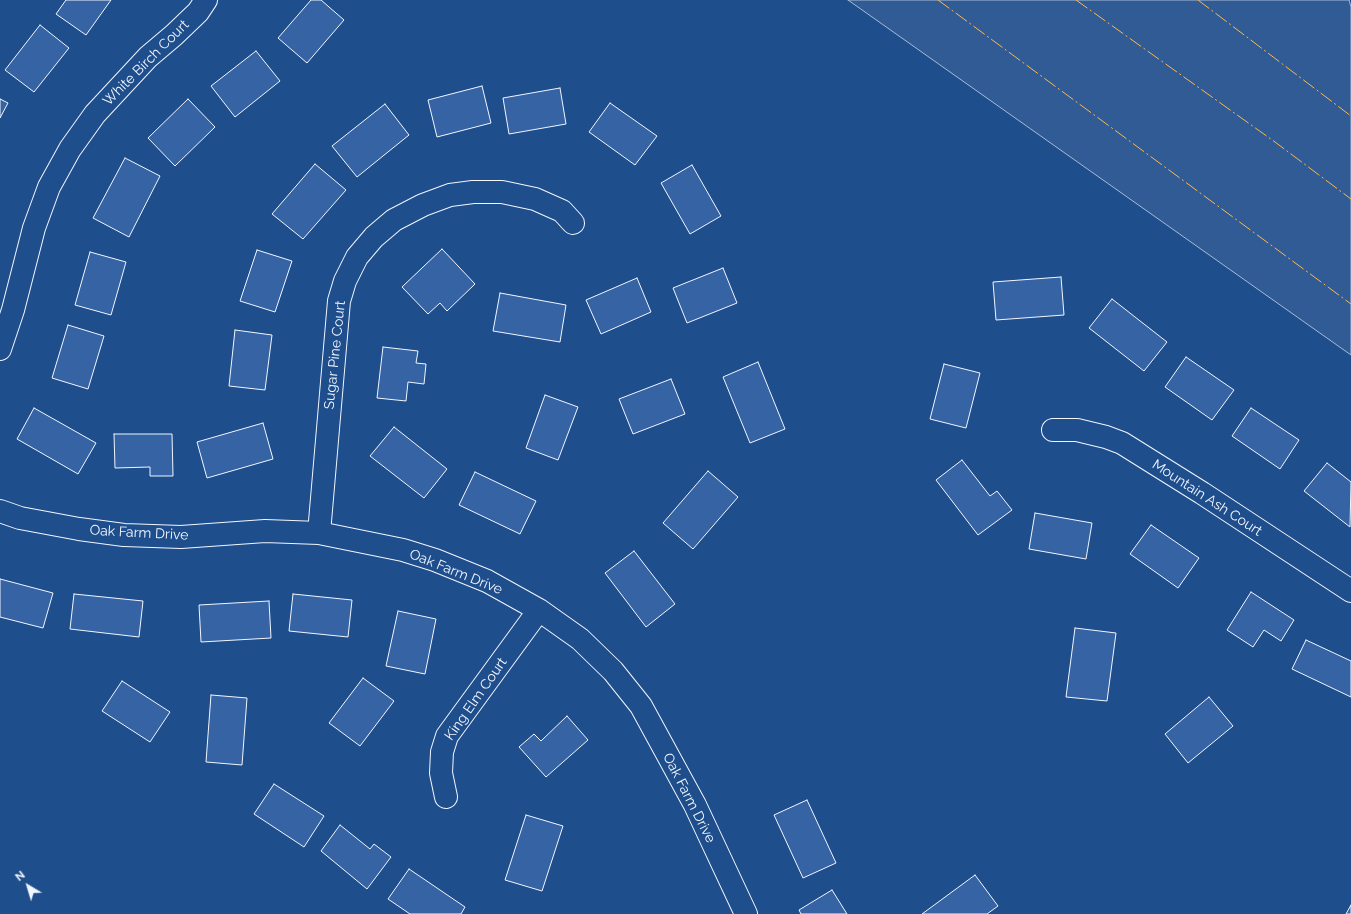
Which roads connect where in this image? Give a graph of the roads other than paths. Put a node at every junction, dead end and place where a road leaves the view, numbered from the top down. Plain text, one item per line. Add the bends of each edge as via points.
1 (206, 0) edge
2 (573, 223) dead end
3 (0, 349) edge
4 (1053, 430) dead end
5 (0, 511) edge
6 (319, 533) junction
7 (1351, 591) edge
8 (539, 610) junction
9 (446, 797) dead end
10 (746, 914) edge

1 - 3 street, White Birch Court via 198,12 148,57 95,114 70,149 49,187 34,228
2 - 6 street, Sugar Pine Court via 562,211 535,199 502,192 473,192 450,195 422,205 394,220 374,237 357,258 345,281 339,301
4 - 7 street, Mountain Ash Court via 1077,430 1122,443
5 - 6 street, Oak Farm Drive via 20,518 124,535 181,537 265,531
6 - 8 street, Oak Farm Drive via 403,550 435,560 487,581
8 - 9 street, King Elm Court via 447,736 442,752 441,773
8 - 10 street, Oak Farm Drive via 580,639 612,671 641,706 695,805

